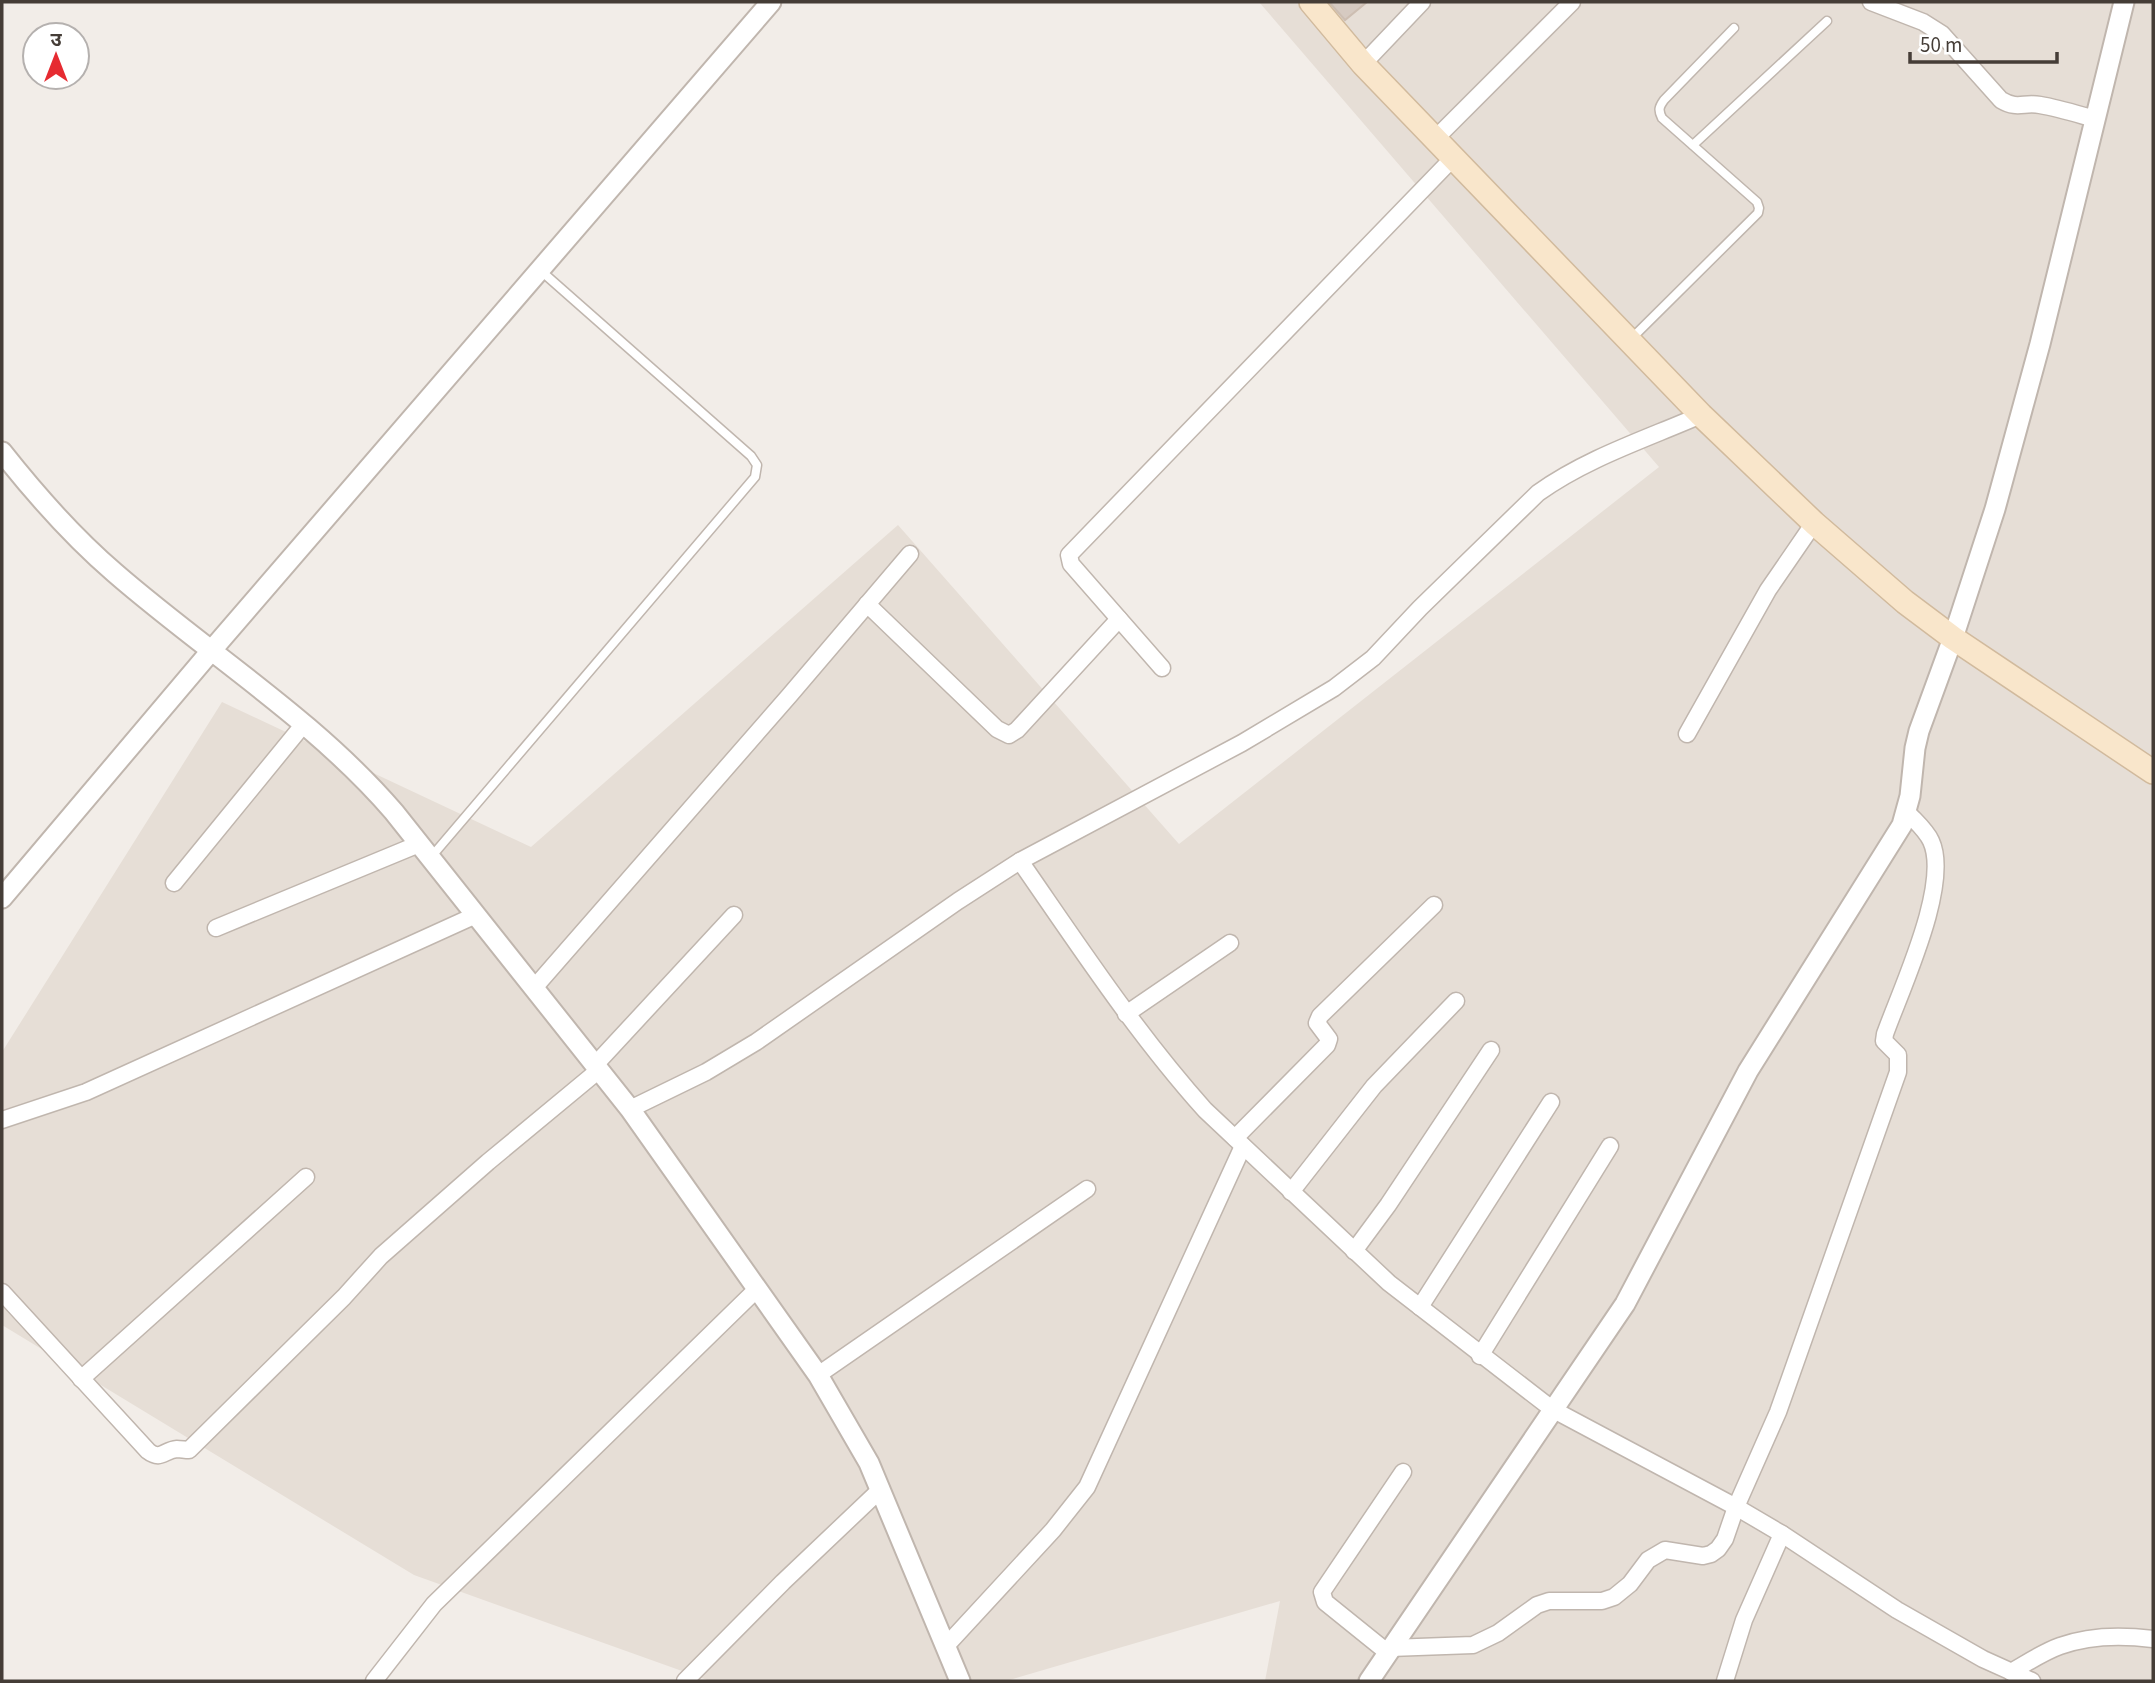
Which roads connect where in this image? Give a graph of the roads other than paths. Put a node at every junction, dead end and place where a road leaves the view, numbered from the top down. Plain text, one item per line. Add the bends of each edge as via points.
1 (771, 2) edge
2 (1311, 2) edge
3 (1422, 2) edge
4 (1572, 2) edge
5 (1871, 2) edge
6 (2124, 2) edge
7 (1827, 21) dead end
8 (1734, 28) dead end
9 (1363, 64) junction
10 (2095, 119) junction
11 (1436, 138) junction
12 (1693, 145) junction
13 (1454, 157) junction
14 (540, 270) junction
15 (1630, 340) junction
16 (1701, 415) junction
17 (2, 452) edge
18 (1814, 523) junction
19 (909, 554) dead end
20 (867, 604) junction
21 (1119, 619) junction
22 (1953, 638) junction
23 (211, 651) junction
24 (1163, 668) dead end
25 (303, 725) junction
26 (1687, 734) dead end
27 (2153, 772) edge
28 (1907, 812) junction
29 (424, 851) junction
30 (1020, 861) junction
31 (174, 883) dead end
32 (2, 898) edge
33 (1434, 905) dead end
34 (476, 915) junction
35 (734, 915) dead end
36 (216, 928) dead end
37 (1230, 943) dead end
38 (534, 988) junction
39 (1456, 1001) dead end
40 (1126, 1014) junction
41 (1491, 1050) dead end
42 (597, 1068) junction
43 (1551, 1102) dead end
44 (629, 1109) junction
45 (2, 1120) edge
46 (1239, 1142) junction
47 (1610, 1146) dead end
48 (306, 1177) dead end
49 (1087, 1189) dead end
50 (1291, 1192) junction
51 (1354, 1251) junction
52 (757, 1289) junction
53 (2, 1292) edge
54 (1420, 1307) junction
55 (1480, 1356) junction
56 (818, 1375) junction
57 (81, 1379) junction
58 (1552, 1409) junction
59 (1403, 1472) dead end
60 (881, 1489) junction
61 (1736, 1507) junction
62 (1782, 1534) junction
63 (2153, 1639) edge
64 (945, 1647) junction
65 (1389, 1650) junction
66 (2011, 1672) junction
67 (374, 1681) edge
68 (685, 1681) edge
69 (960, 1681) edge
70 (1369, 1681) edge
71 (1725, 1681) edge
72 (2032, 1681) edge

1 - 14 street
2 - 9 main road
3 - 9 street
4 - 11 street
5 - 10 street via 1942,34 2009,105 2040,105
6 - 10 street
7 - 12 lane
8 - 12 lane via 1660,106 1662,118
9 - 11 main road
10 - 22 street via 1995,509
11 - 13 main road
12 - 15 lane via 1757,202 1758,213
13 - 15 main road
13 - 21 street via 1069,555 1071,564
14 - 23 street
14 - 29 lane via 751,456 757,466 755,477
15 - 16 main road
16 - 18 main road
16 - 30 street via 1558,479 1373,658 1334,688 1242,743
17 - 23 street via 114,573
18 - 22 main road
18 - 26 street via 1768,590
19 - 20 street
20 - 21 street via 997,729 1009,734
20 - 38 street
21 - 24 street
22 - 27 main road
22 - 28 street via 1919,731
23 - 25 street
23 - 32 street
25 - 29 street via 365,778
25 - 31 street
28 - 58 street via 1748,1071 1625,1304
28 - 61 street via 1931,841 1937,873 1930,910 1885,1034 1884,1041 1898,1055 1898,1072 1777,1412
29 - 34 street
29 - 36 street
30 - 40 street
30 - 44 street via 756,1042
33 - 46 street via 1320,1016 1317,1023 1329,1039 1327,1045
34 - 38 street
34 - 45 street via 86,1093
35 - 42 street
37 - 40 street
38 - 42 street
39 - 50 street via 1374,1086
40 - 46 street via 1180,1083
41 - 51 street
42 - 44 street
42 - 57 street via 381,1256 192,1448 151,1454
43 - 54 street
44 - 52 street
46 - 50 street
46 - 64 street via 1087,1487
47 - 55 street
48 - 57 street
49 - 56 street
50 - 51 street
51 - 54 street
52 - 56 street
52 - 67 street via 434,1604
53 - 57 street
54 - 55 street
55 - 58 street
56 - 60 street
58 - 61 street
58 - 65 street
59 - 65 street via 1322,1592 1325,1602
60 - 64 street
60 - 68 street
61 - 62 street
61 - 65 street via 1725,1539 1711,1554 1665,1550 1614,1597 1537,1605 1473,1645
62 - 66 street via 1897,1610
62 - 71 street via 1744,1620
63 - 66 street via 2129,1636 2079,1641 2058,1646
64 - 69 street
65 - 70 street
66 - 72 street

